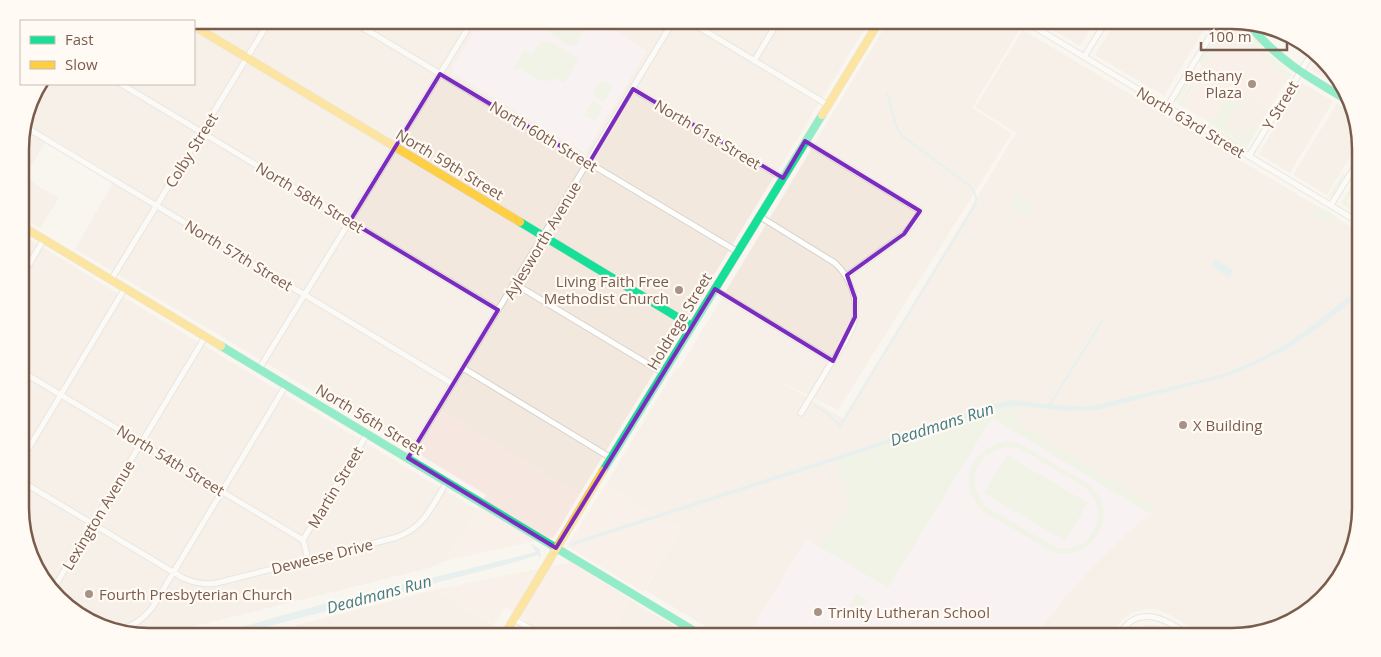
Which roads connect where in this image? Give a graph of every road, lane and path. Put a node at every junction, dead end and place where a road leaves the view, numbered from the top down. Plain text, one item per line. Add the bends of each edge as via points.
1 (199, 29) edge
2 (265, 29) edge
3 (468, 29) edge
4 (669, 29) edge
5 (701, 29) edge
6 (773, 29) edge
7 (1038, 29) edge
8 (1101, 29) edge
9 (1213, 29) edge
10 (366, 30) edge
11 (874, 30) edge
12 (1254, 31) edge
13 (1084, 57) junction
14 (1309, 57) edge
15 (247, 58) junction
16 (754, 61) junction
17 (1300, 72) junction
18 (440, 74) junction
19 (123, 85) edge
20 (633, 89) junction
21 (1340, 96) edge
22 (828, 104) junction
23 (1167, 107) junction
24 (30, 130) edge
25 (202, 132) junction
26 (805, 141) junction
27 (395, 147) junction
28 (1249, 156) junction
29 (589, 163) junction
30 (1352, 171) edge
31 (782, 178) junction
32 (1331, 205) junction
33 (156, 206) junction
34 (759, 216) junction
35 (1352, 217) edge
36 (350, 221) junction
37 (29, 231) edge
38 (544, 237) junction
39 (44, 239) junction
40 (738, 252) junction
41 (29, 264) edge
42 (846, 276) junction
43 (111, 280) junction
44 (515, 284) junction
45 (125, 288) junction
46 (714, 290) junction
47 (304, 295) junction
48 (498, 310) junction
49 (692, 326) junction
50 (205, 337) junction
51 (833, 361) junction
52 (463, 368) junction
53 (259, 369) junction
54 (663, 374) junction
55 (29, 375) edge
56 (453, 384) junction
57 (286, 385) junction
58 (61, 394) junction
59 (801, 413) dead end
60 (367, 434) junction
61 (142, 443) junction
62 (29, 448) edge
63 (408, 458) junction
64 (611, 458) junction
65 (447, 482) junction
66 (29, 486) edge
67 (222, 492) junction
68 (93, 524) junction
69 (303, 540) junction
70 (556, 548) junction
71 (308, 559) junction
72 (174, 572) junction
73 (56, 584) edge
74 (514, 619) junction
75 (129, 627) edge
76 (508, 628) edge
77 (530, 628) edge
78 (689, 628) edge
79 (1124, 628) edge
80 (1177, 628) edge

1 - 15 main road, North 59th Street
2 - 15 street, Colby Street
3 - 18 street
4 - 20 street, Aylesworth Avenue
5 - 16 street
6 - 16 street
7 - 13 street, North 63rd Street
8 - 13 street
9 - 23 street
10 - 18 street, North 60th Street
11 - 22 main road, Holdrege Street
12 - 17 main road via 1271,51
13 - 23 street, North 63rd Street
14 - 17 street, Y Street
15 - 25 street, Colby Street
15 - 27 main road, North 59th Street
16 - 22 street
17 - 21 main road
17 - 28 street, Y Street
18 - 27 street
18 - 29 street, North 60th Street
19 - 25 street, North 58th Street
20 - 29 street, Aylesworth Avenue
20 - 31 street, North 61st Street
22 - 26 main road, Holdrege Street
23 - 28 street, North 63rd Street
24 - 33 street, North 57th Street
25 - 33 street, Colby Street
25 - 36 street, North 58th Street
26 - 31 main road, Holdrege Street
26 - 42 street via 920,211 904,234
27 - 36 street
27 - 38 main road, North 59th Street
28 - 32 street, North 63rd Street
29 - 38 street, Aylesworth Avenue
29 - 40 street, North 60th Street
30 - 32 street
31 - 34 main road, Holdrege Street
32 - 35 street, North 63rd Street
33 - 43 street, Colby Street
33 - 47 street, North 57th Street
34 - 40 main road, Holdrege Street
34 - 42 street via 828,258
36 - 47 street
36 - 48 street, North 58th Street
37 - 39 main road, North 56th Street
38 - 44 street, Aylesworth Avenue
38 - 49 main road, North 59th Street
39 - 41 street
39 - 43 main road, North 56th Street
40 - 46 main road, Holdrege Street
42 - 51 street via 855,298 855,317
43 - 45 main road, North 56th Street
44 - 48 street, Aylesworth Avenue
44 - 54 street
45 - 50 main road, North 56th Street
45 - 58 street
46 - 49 main road, Holdrege Street
46 - 51 street
47 - 53 street
47 - 56 street, North 57th Street
48 - 52 street, Aylesworth Avenue
49 - 54 main road, Holdrege Street
50 - 53 main road, North 56th Street
50 - 61 street, Lexington Avenue
51 - 59 street
52 - 56 street, Aylesworth Avenue
52 - 64 street
53 - 57 main road, North 56th Street
54 - 64 main road, Holdrege Street
55 - 58 street, North 54th Street
56 - 63 street, Aylesworth Avenue
57 - 60 main road, North 56th Street
57 - 67 street
58 - 61 street, North 54th Street
58 - 62 street
60 - 63 main road, North 56th Street
60 - 69 street, Martin Street
61 - 67 street, North 54th Street
61 - 68 street, Lexington Avenue
63 - 65 main road, North 56th Street
64 - 70 main road, Holdrege Street
65 - 70 main road, North 56th Street
65 - 71 street, Deweese Drive via 419,525 407,533
66 - 68 street, Deweese Drive
67 - 69 street, North 54th Street
67 - 72 street
68 - 72 street, Deweese Drive
68 - 73 street, Lexington Avenue
69 - 71 street
70 - 74 main road, Holdrege Street
70 - 78 main road, North 56th Street
71 - 72 street, Deweese Drive via 213,584 193,582
72 - 75 street via 149,612
74 - 76 main road, Holdrege Street
74 - 77 street
79 - 80 street via 1132,620 1150,616

